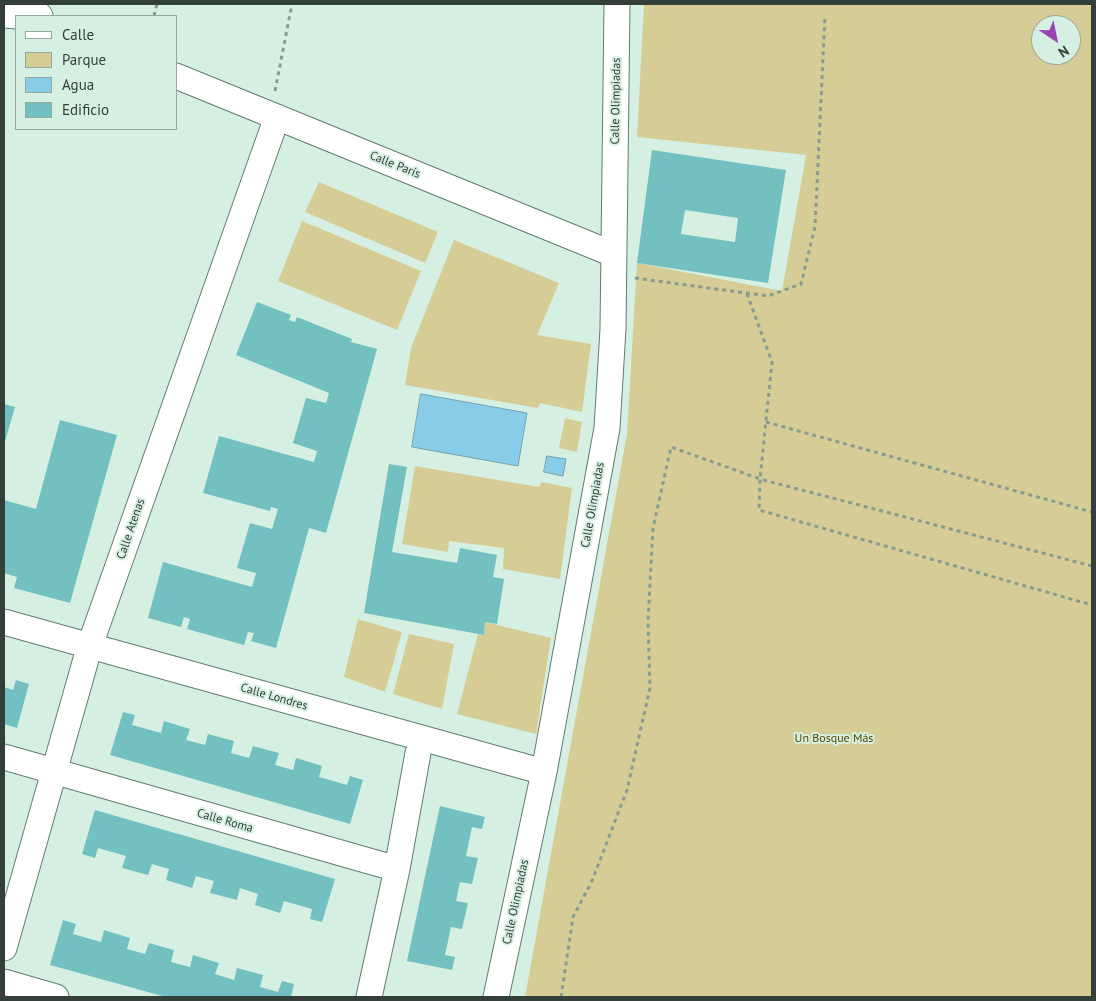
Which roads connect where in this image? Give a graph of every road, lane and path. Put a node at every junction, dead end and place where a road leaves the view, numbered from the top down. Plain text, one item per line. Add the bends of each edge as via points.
1 (29, 4) edge
2 (292, 4) edge
3 (617, 4) edge
4 (39, 15) edge
5 (825, 16) dead end
6 (178, 77) edge
7 (277, 117) junction
8 (613, 264) junction
9 (747, 294) junction
10 (766, 422) junction
11 (760, 479) junction
12 (1092, 512) edge
13 (1092, 566) edge
14 (1092, 605) edge
15 (4, 622) edge
16 (90, 645) junction
17 (418, 753) dead end
18 (4, 757) edge
19 (544, 772) junction
20 (54, 773) junction
21 (397, 869) junction
22 (4, 948) edge
23 (4, 982) edge
24 (56, 997) edge
25 (369, 997) edge
26 (496, 997) edge
27 (561, 997) edge

1 - 4 street
2 - 7 path via 274,88
3 - 8 street, Calle Olimpiadas
5 - 9 path via 815,227 800,284 768,296
6 - 7 street, Calle París
7 - 8 street, Calle París
7 - 16 street, Calle Atenas
8 - 9 path
8 - 19 street, Calle Olimpiadas via 607,428
9 - 10 path via 772,362
10 - 11 path
10 - 12 path
11 - 13 path
11 - 14 path via 759,510
11 - 27 path via 671,447 653,528 648,621 650,688 628,790 592,880 573,917
15 - 16 street, Calle Londres
16 - 19 street, Calle Londres
16 - 20 street, Calle Atenas
17 - 21 street
18 - 20 street, Calle Roma
19 - 26 street, Calle Olimpiadas
20 - 21 street, Calle Roma
20 - 22 street, Calle Atenas
21 - 25 street
23 - 24 street

